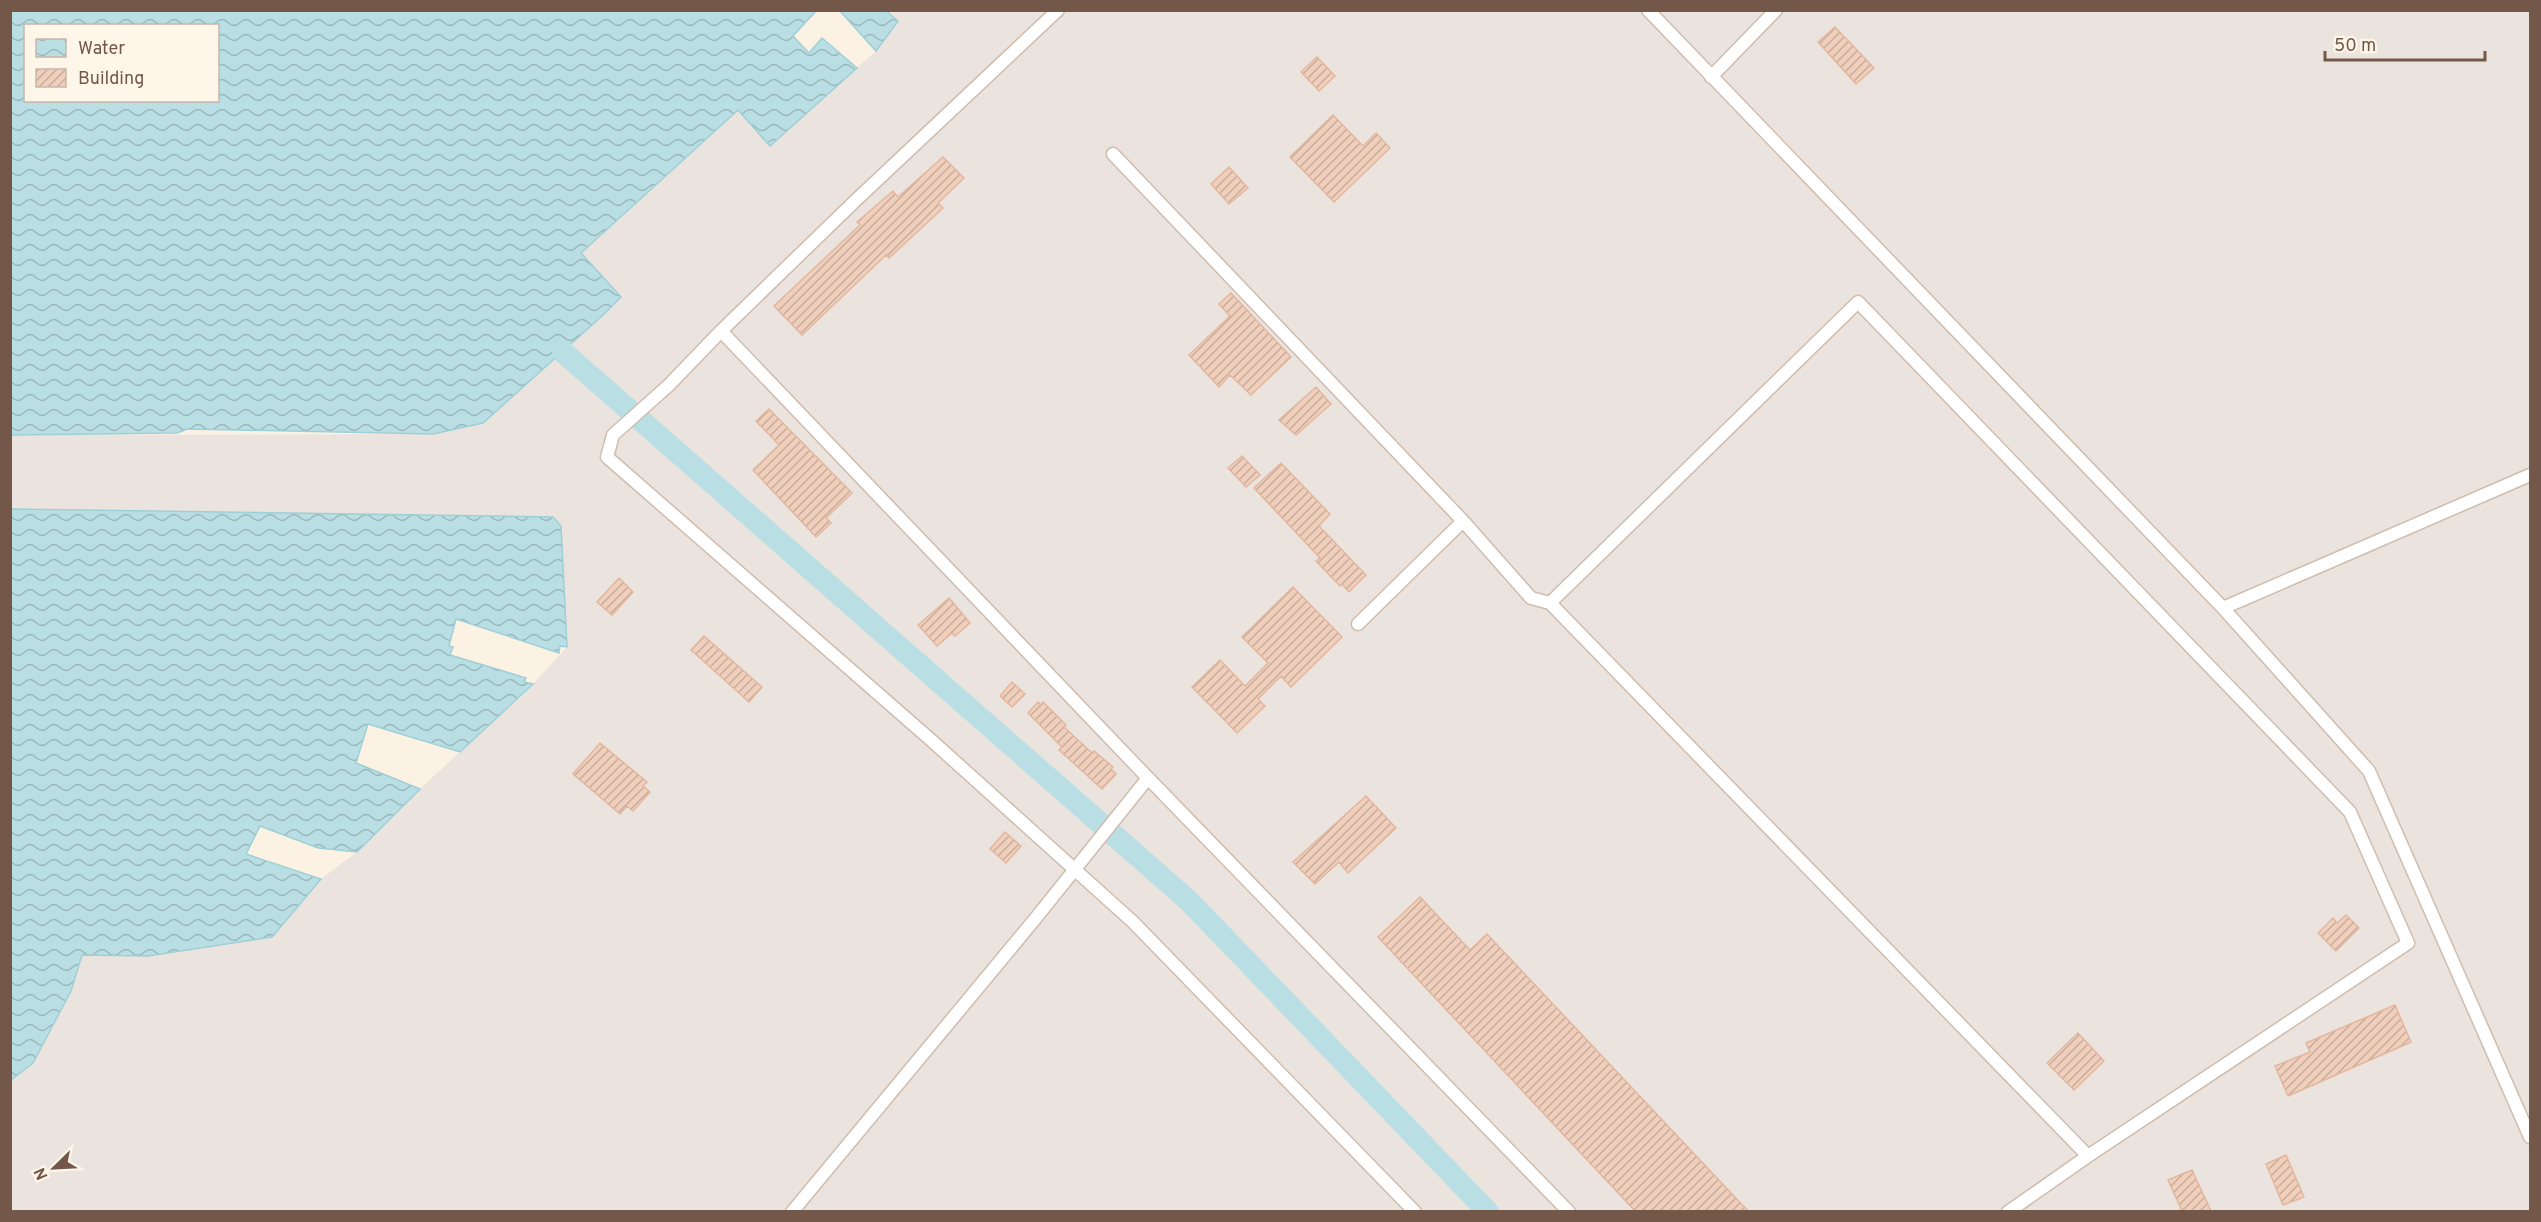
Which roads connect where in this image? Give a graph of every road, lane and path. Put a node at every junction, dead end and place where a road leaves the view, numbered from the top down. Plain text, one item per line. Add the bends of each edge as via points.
1 (1058, 10) edge
2 (1648, 10) edge
3 (1776, 10) edge
4 (1710, 77) junction
5 (1113, 154) dead end
6 (721, 331) junction
7 (2530, 476) edge
8 (1463, 521) junction
9 (1550, 603) junction
10 (2223, 608) junction
11 (1358, 624) dead end
12 (1145, 780) junction
13 (1074, 869) junction
14 (2530, 1137) edge
15 (2088, 1156) junction
16 (792, 1212) edge
17 (1415, 1212) edge
18 (1569, 1212) edge
19 (2008, 1212) edge

1 - 6 lane
2 - 4 lane
3 - 4 lane
4 - 10 lane
5 - 8 lane
6 - 12 lane
6 - 13 lane via 613,435 607,457
7 - 10 lane
8 - 9 lane via 1531,598
8 - 11 lane
9 - 15 lane
9 - 15 lane via 1858,302 2350,812 2408,943
10 - 14 lane via 2369,771
12 - 13 lane
12 - 18 lane
13 - 16 lane
13 - 17 lane via 1133,922
15 - 19 lane

